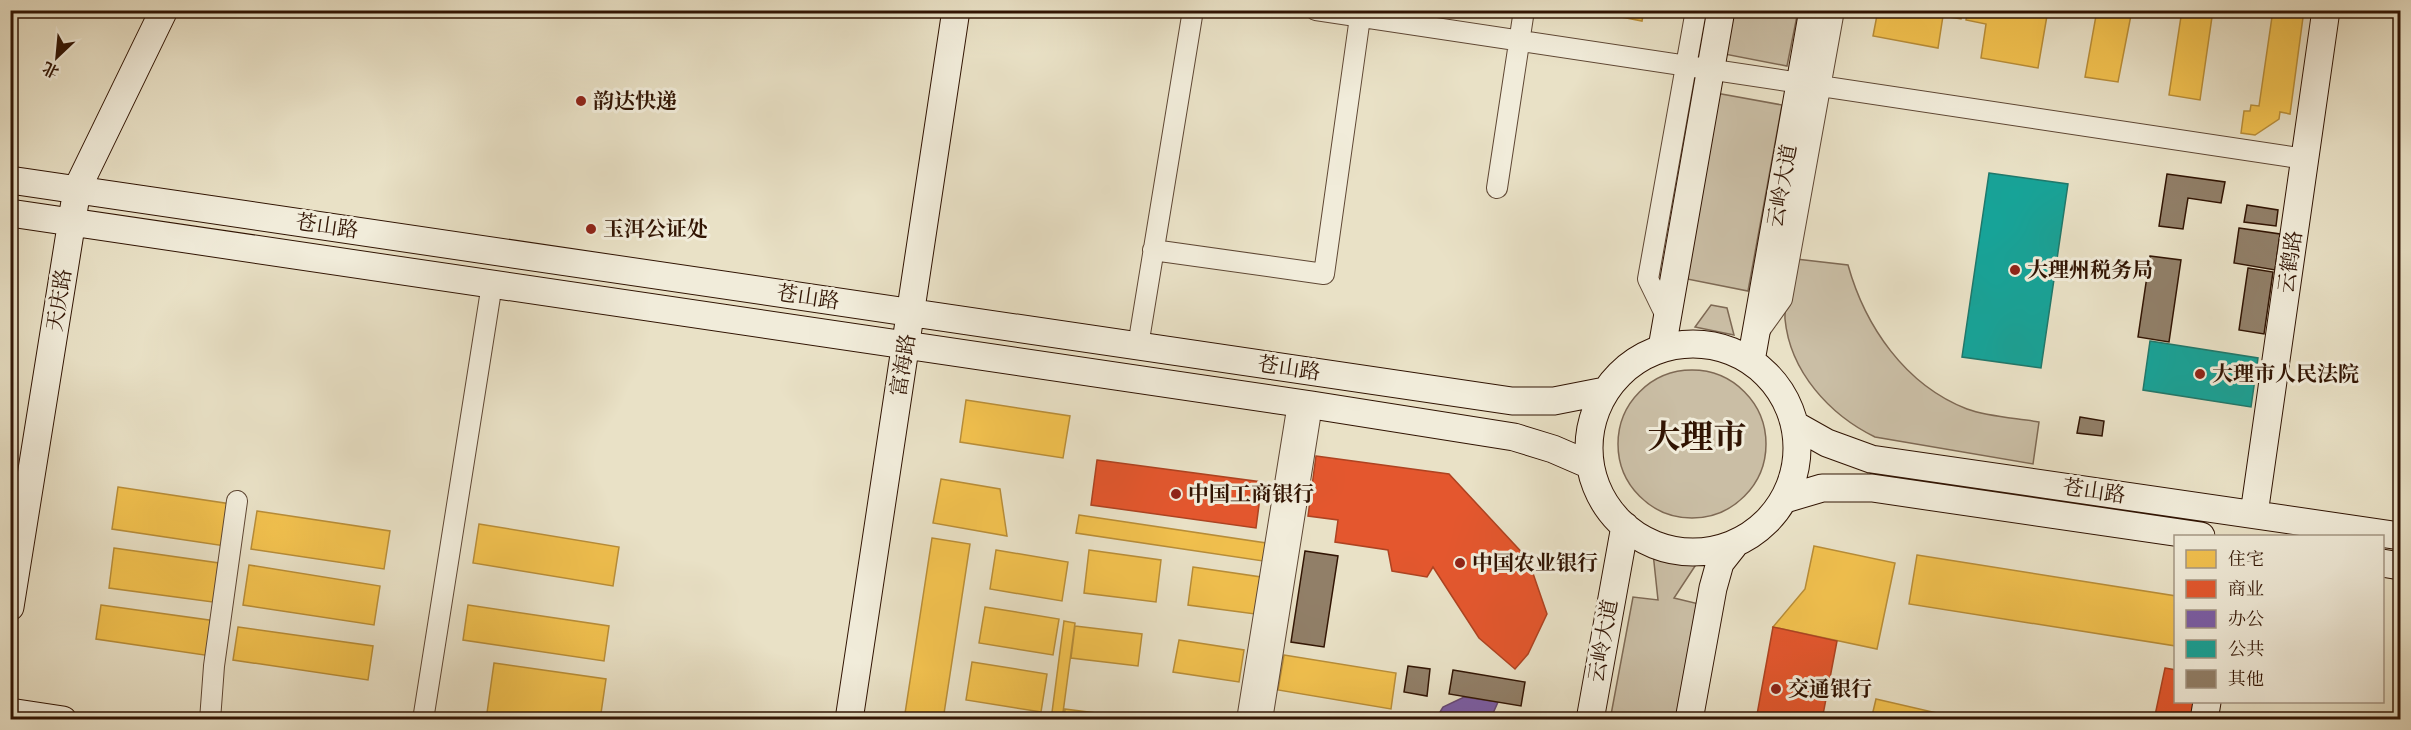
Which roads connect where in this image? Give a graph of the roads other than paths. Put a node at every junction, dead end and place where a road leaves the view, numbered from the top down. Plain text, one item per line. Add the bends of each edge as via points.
1 (164, 10) edge
2 (956, 10) edge
3 (1193, 10) edge
4 (1316, 10) edge
5 (1524, 10) edge
6 (1696, 10) edge
7 (1721, 10) edge
8 (1813, 10) edge
9 (1834, 10) edge
10 (2326, 10) edge
11 (1361, 14) edge
12 (1520, 41) junction
13 (1699, 67) junction
14 (1810, 84) junction
15 (2305, 159) junction
16 (10, 180) edge
17 (1497, 188) dead end
18 (77, 189) junction
19 (10, 213) edge
20 (72, 222) junction
21 (1153, 250) junction
22 (492, 284) junction
23 (910, 313) junction
24 (906, 345) junction
25 (1138, 346) junction
26 (1662, 348) junction
27 (1753, 348) junction
28 (1605, 391) junction
29 (1305, 404) junction
30 (1795, 425) junction
31 (1590, 465) junction
32 (1785, 500) junction
33 (237, 501) dead end
34 (2254, 514) junction
35 (1625, 526) junction
36 (2187, 535) edge
37 (2400, 536) edge
38 (1735, 544) junction
39 (2384, 563) edge
40 (2400, 566) edge
41 (10, 607) edge
42 (2207, 703) edge
43 (10, 712) edge
44 (63, 720) edge
45 (210, 720) edge
46 (423, 720) edge
47 (849, 720) edge
48 (1247, 720) edge
49 (1262, 720) edge
50 (1590, 720) edge
51 (1689, 720) edge
52 (2204, 720) edge

1 - 18 main road, 天庆路
2 - 23 main road, 富海路
3 - 21 street
4 - 11 street
5 - 12 street
6 - 13 street
7 - 13 main road
8 - 14 main road, 云岭大道
9 - 14 street
10 - 15 main road, 云鹤路
11 - 12 street
11 - 21 street via 1324,274
12 - 13 street
12 - 17 street
13 - 14 street
13 - 26 main road
14 - 15 street
14 - 27 main road, 云岭大道
15 - 34 main road, 云鹤路
16 - 18 main road, 苍山路
18 - 20 main road, 天庆路
18 - 23 main road, 苍山路
19 - 20 main road, 苍山路
20 - 22 main road, 苍山路
20 - 41 main road, 天庆路
21 - 25 street
22 - 24 main road, 苍山路
22 - 46 street
23 - 24 main road, 富海路
23 - 25 main road, 苍山路
24 - 29 main road, 苍山路
24 - 47 main road, 富海路
25 - 28 main road, 苍山路 via 1512,401 1554,401
26 - 27 main road via 1684,343 1730,350
26 - 28 main road via 1627,366
27 - 30 main road via 1782,392
28 - 31 main road via 1589,434
29 - 31 main road, 苍山路 via 1514,437
29 - 48 street
29 - 49 street
30 - 32 main road via 1797,466
30 - 34 main road, 苍山路 via 1827,443 1871,459
31 - 35 main road via 1604,503
32 - 36 main road, 苍山路 via 1822,488 1859,487
32 - 38 main road via 1755,532
33 - 45 street
34 - 37 main road, 苍山路
35 - 38 main road via 1650,542 1678,551 1717,550
35 - 50 main road, 云岭大道
38 - 51 main road via 1720,563 1713,588
39 - 40 main road
42 - 52 main road
43 - 44 main road

